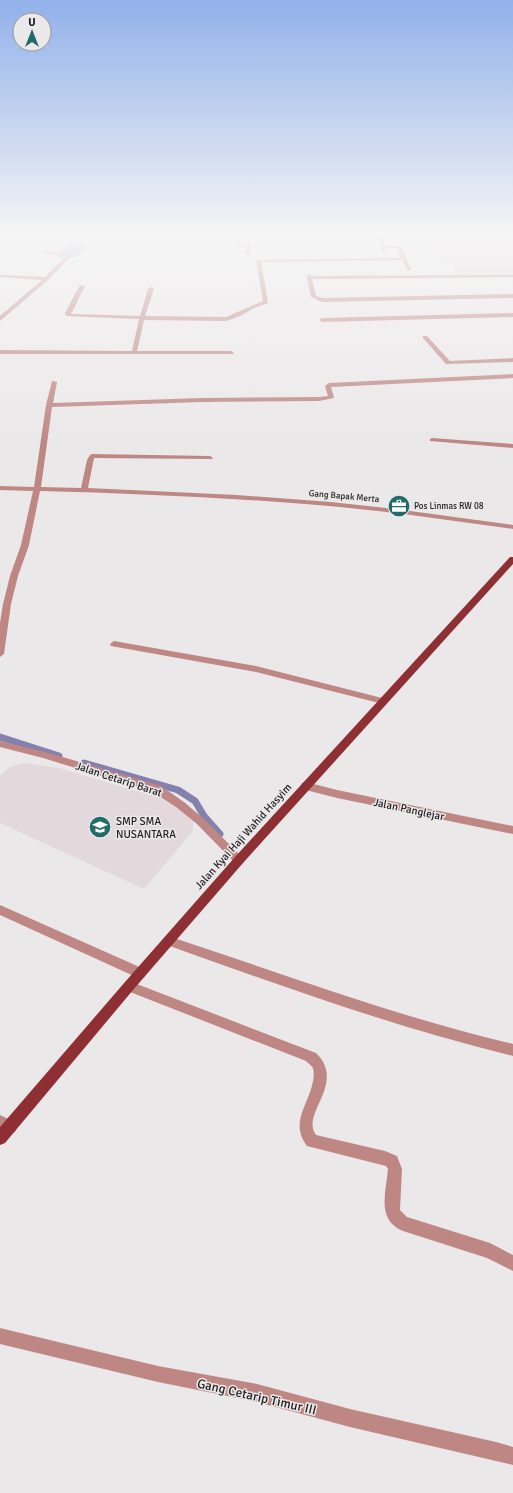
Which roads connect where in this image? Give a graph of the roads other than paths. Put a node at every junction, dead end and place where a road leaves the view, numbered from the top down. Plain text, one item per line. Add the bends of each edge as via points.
1 (19, 303) edge
2 (73, 303) edge
3 (147, 303) edge
4 (265, 303) edge
5 (513, 315) edge
6 (142, 318) junction
7 (0, 319) edge
8 (322, 320) dead end
9 (425, 337) dead end
10 (0, 352) edge
11 (134, 352) junction
12 (231, 353) dead end
13 (513, 360) edge
14 (513, 376) edge
15 (54, 382) dead end
16 (49, 405) junction
17 (432, 440) dead end
18 (513, 446) edge
19 (210, 458) dead end
20 (0, 488) edge
21 (37, 489) junction
22 (84, 490) junction
23 (513, 527) edge
24 (513, 559) edge
25 (114, 644) dead end
26 (0, 653) edge
27 (383, 701) junction
28 (0, 744) edge
29 (306, 786) junction
30 (513, 830) edge
31 (239, 860) junction
32 (0, 910) edge
33 (168, 941) junction
34 (140, 973) junction
35 (129, 986) junction
36 (513, 1050) edge
37 (5, 1124) edge
38 (0, 1138) edge
39 (513, 1263) edge
40 (0, 1336) edge
41 (513, 1456) edge

1 - 7 street
2 - 6 street via 68,316
3 - 6 street
4 - 6 street via 226,319
5 - 8 street
6 - 11 street
9 - 13 street via 448,364
10 - 11 street
11 - 12 street
14 - 16 street via 328,386 332,398 319,399
15 - 16 street
16 - 21 street
17 - 18 street
19 - 22 street via 92,456
20 - 21 street, Gang Bapak Merta
21 - 22 street, Gang Bapak Merta
21 - 26 street via 25,545 7,604
22 - 23 street, Gang Bapak Merta via 378,509
24 - 27 main road, Jalan Kyai Haji Wahid Hasyim
25 - 27 street via 256,669
27 - 29 main road, Jalan Kyai Haji Wahid Hasyim
28 - 31 street, Jalan Cetarip Barat via 157,789 174,798 195,815
29 - 30 street, Jalan Panglejar
29 - 31 main road, Jalan Kyai Haji Wahid Hasyim
31 - 33 main road, Jalan Kyai Haji Wahid Hasyim
32 - 34 street
33 - 34 main road, Jalan Kyai Haji Wahid Hasyim
33 - 36 street via 310,991 462,1039
34 - 35 main road, Jalan Kyai Haji Wahid Hasyim
35 - 37 main road, Jalan Kyai Haji Wahid Hasyim
35 - 39 street via 311,1057 320,1069 305,1128 312,1141 392,1161 395,1169 392,1212 396,1218 403,1223 490,1251
37 - 38 main road, Jalan Kyai Haji Wahid Hasyim
40 - 41 street, Gang Cetarip Timur III via 158,1374 257,1393 350,1418

